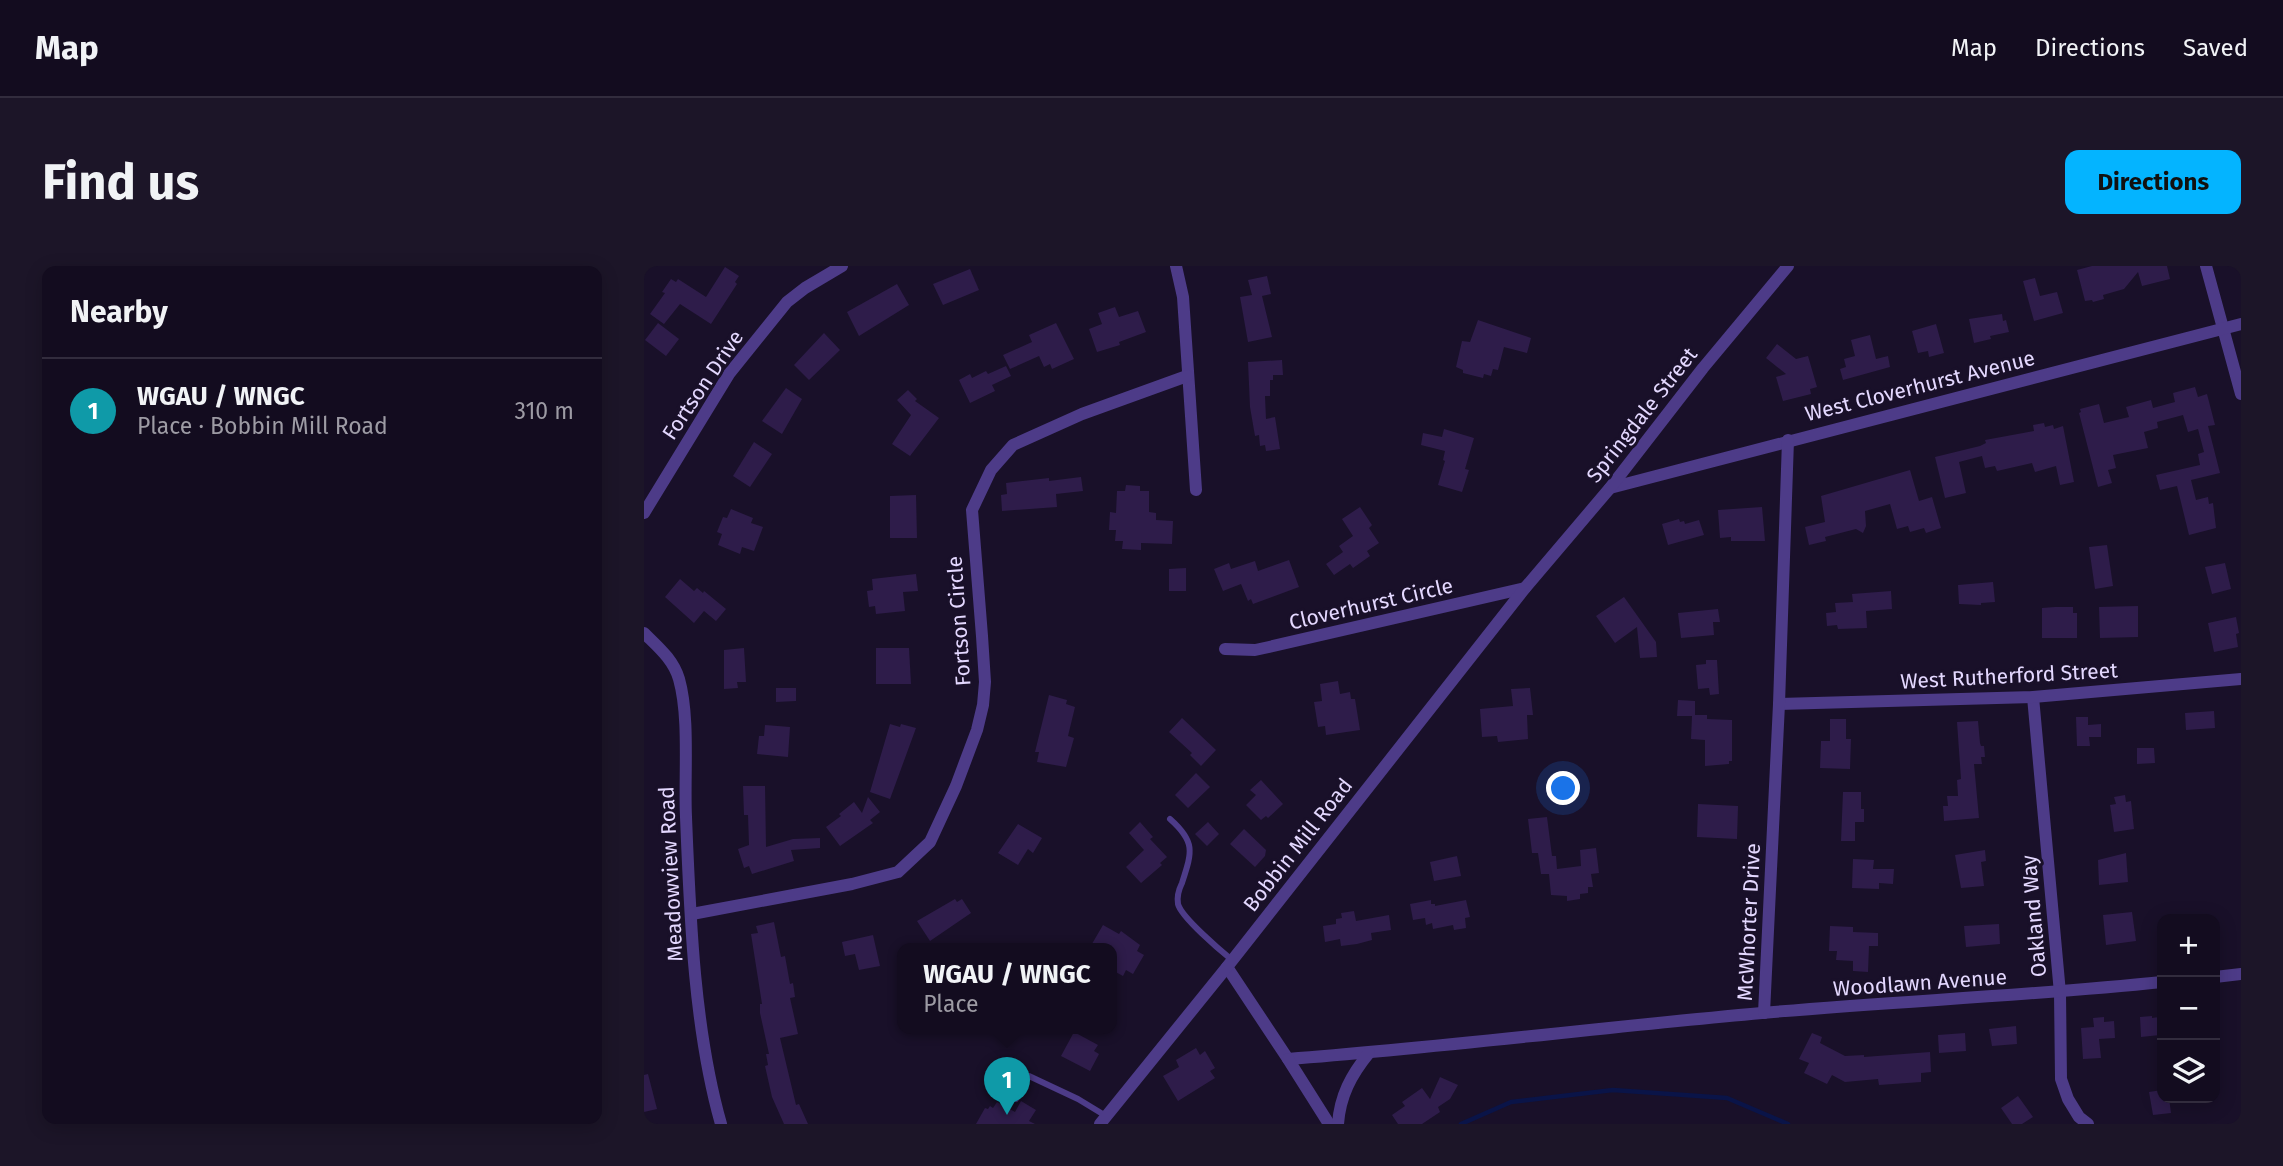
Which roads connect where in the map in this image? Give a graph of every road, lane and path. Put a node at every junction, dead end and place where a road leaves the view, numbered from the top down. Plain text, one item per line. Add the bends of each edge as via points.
1 (842, 266) edge
2 (1176, 266) edge
3 (1788, 266) edge
4 (2206, 266) edge
5 (2241, 324) edge
6 (2222, 329) junction
7 (1187, 376) junction
8 (2241, 394) edge
9 (1788, 440) junction
10 (1610, 488) junction
11 (1196, 491) dead end
12 (644, 513) edge
13 (1525, 588) junction
14 (644, 633) edge
15 (1225, 649) dead end
16 (2241, 679) edge
17 (2033, 698) junction
18 (1779, 705) junction
19 (1170, 819) dead end
20 (692, 914) junction
21 (1229, 963) junction
22 (2241, 974) edge
23 (2220, 976) edge
24 (2157, 983) edge
25 (2060, 993) junction
26 (1764, 1013) junction
27 (1368, 1053) junction
28 (1288, 1059) junction
29 (1017, 1099) dead end
30 (1103, 1120) edge
31 (721, 1124) edge
32 (1329, 1124) edge
33 (1338, 1124) edge
34 (2088, 1124) edge

1 - 12 street, Fortson Drive via 787,302 729,374
2 - 7 street via 1183,297
3 - 10 street, Springdale Street
4 - 6 street
5 - 6 street, West Cloverhurst Avenue
6 - 8 street
6 - 9 street, West Cloverhurst Avenue
7 - 11 street
7 - 20 street, Fortson Circle via 1013,444 991,470 972,510 983,705 957,786 930,842 898,872
9 - 10 street, West Cloverhurst Avenue
9 - 18 street, McWhorter Drive
10 - 13 street, Springdale Street
13 - 15 street, Cloverhurst Circle via 1255,650
13 - 21 street, Bobbin Mill Road
14 - 20 street, Meadowview Road via 668,656 679,681
16 - 17 street, West Rutherford Street
17 - 18 street, West Rutherford Street
17 - 25 street, Oakland Way
18 - 26 street, McWhorter Drive
19 - 21 lane via 1190,843 1180,887 1181,912
20 - 31 street, Meadowview Road via 702,1033
21 - 28 street
21 - 30 street, Bobbin Mill Road
22 - 23 street
24 - 25 street, Woodlawn Avenue
25 - 26 street, Woodlawn Avenue
25 - 34 street, Oakland Way via 2061,1079 2068,1099
26 - 27 street, McWhorter Drive
27 - 28 street, McWhorter Drive
27 - 33 street via 1352,1074 1339,1107
28 - 32 street
29 - 30 lane via 1029,1076 1078,1099

